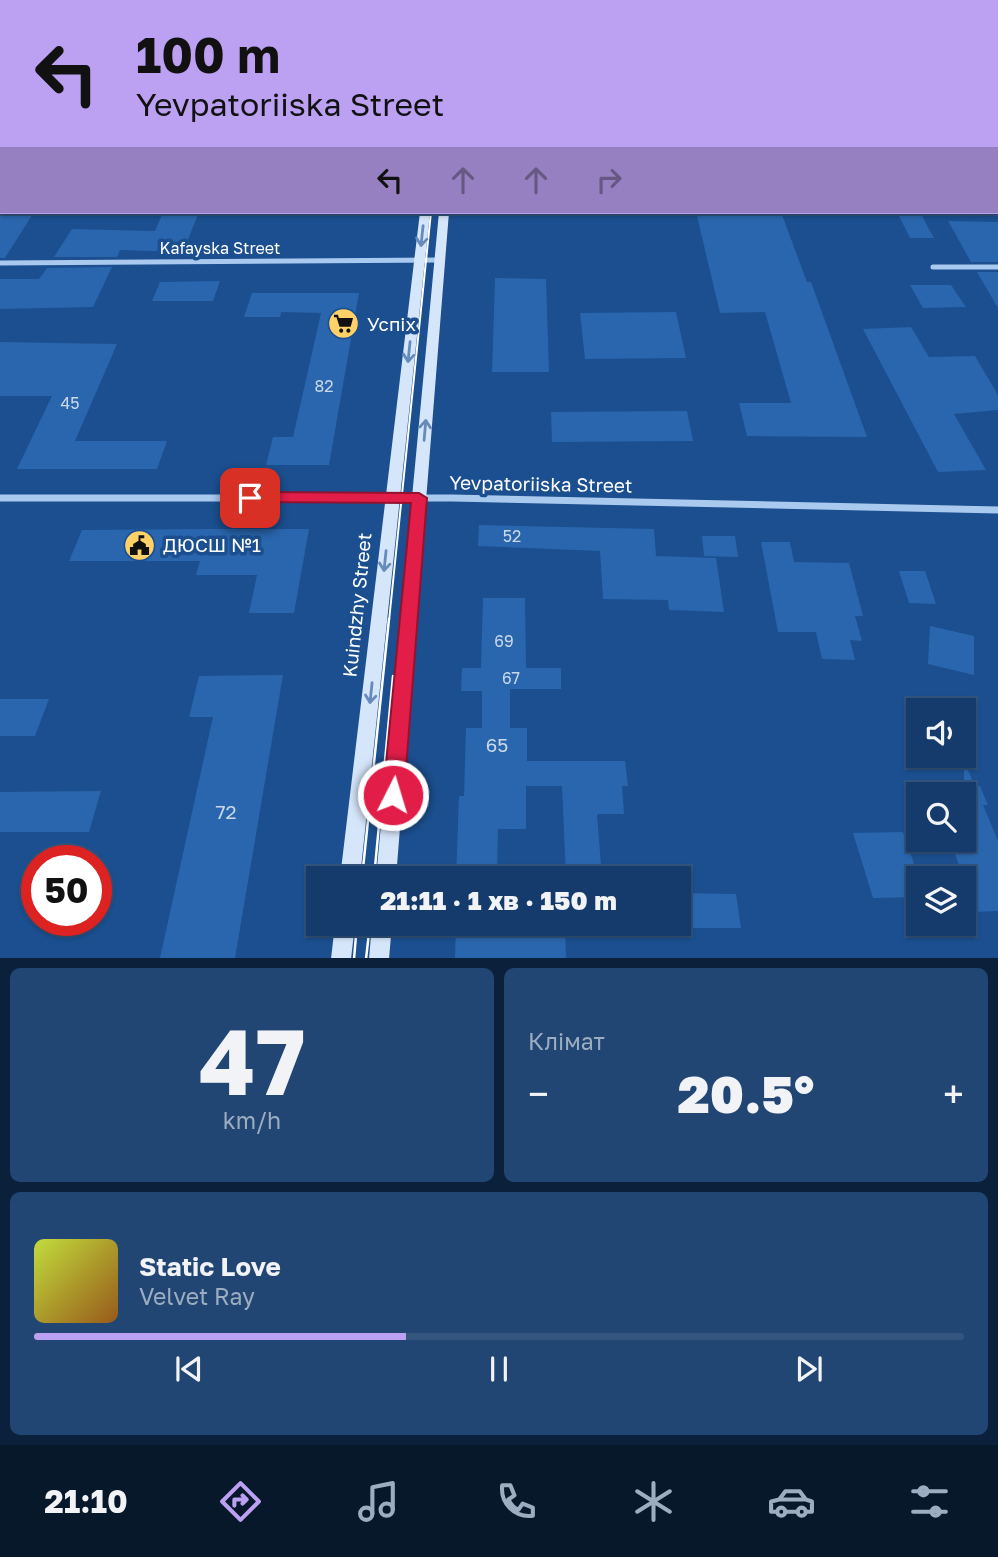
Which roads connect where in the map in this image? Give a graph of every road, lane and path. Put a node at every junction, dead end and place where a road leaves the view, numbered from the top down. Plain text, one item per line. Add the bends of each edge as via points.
1 (425, 214) edge
2 (444, 214) edge
3 (419, 260) junction
4 (440, 260) junction
5 (0, 263) edge
6 (933, 267) dead end
7 (998, 267) edge
8 (0, 498) edge
9 (392, 498) junction
10 (419, 498) junction
11 (998, 510) edge
12 (351, 866) edge
13 (387, 866) edge
14 (344, 936) edge
15 (381, 936) edge
16 (341, 958) edge
17 (379, 958) edge

1 -> 3 main road, Kuindzhy Street
2 - 4 main road
3 - 4 street, Kafayska Street
3 - 5 street, Kafayska Street
3 -> 9 main road, Kuindzhy Street
10 -> 4 main road
6 - 7 street
8 - 9 street, Yevpatoriiska Street
9 - 10 street, Yevpatoriiska Street
9 -> 12 main road, Kuindzhy Street
10 - 11 street, Yevpatoriiska Street
10 - 13 main road
14 - 16 main road
15 - 17 main road

